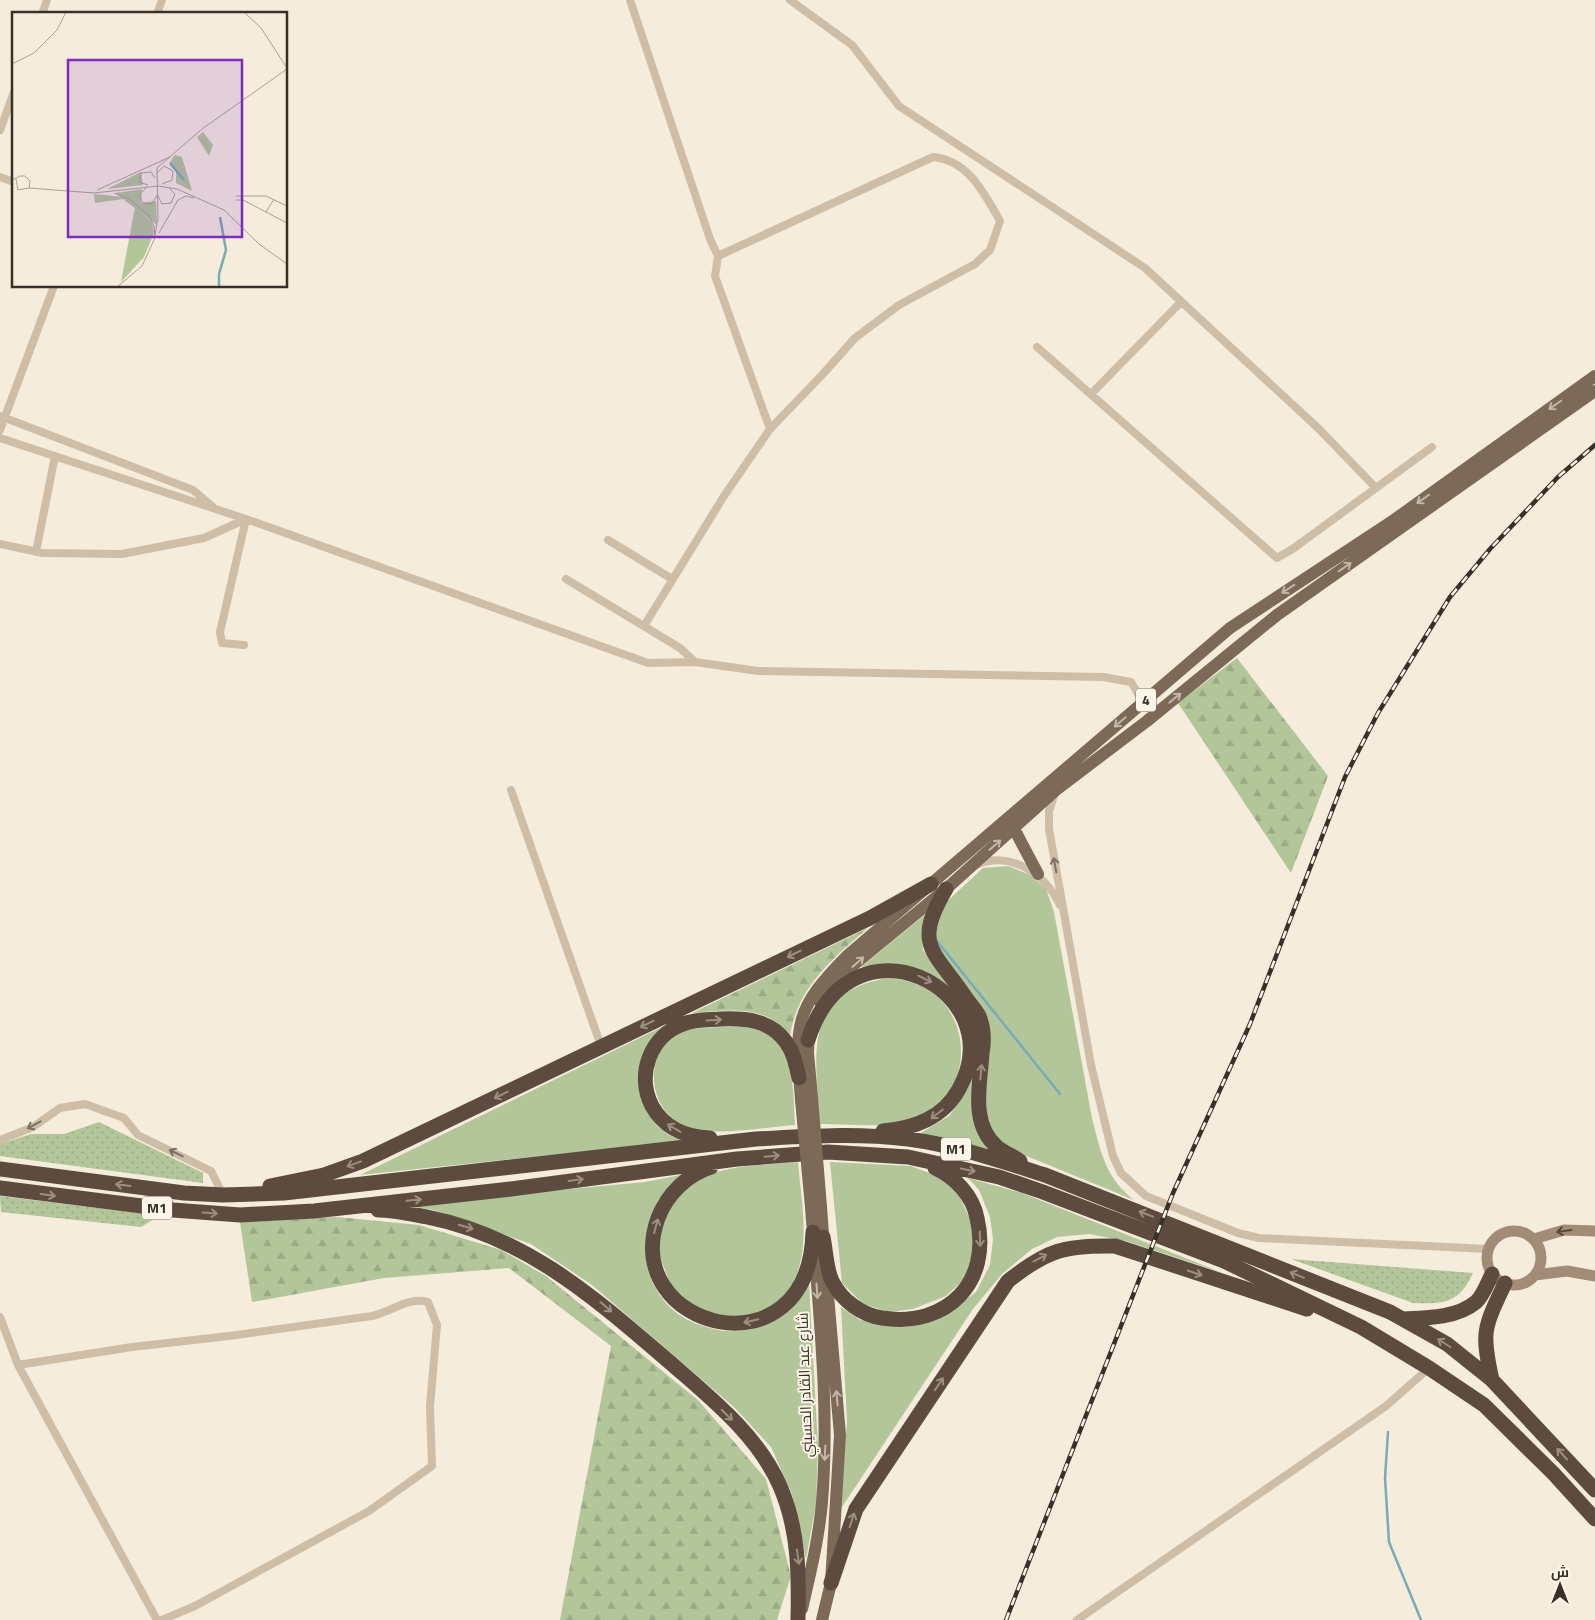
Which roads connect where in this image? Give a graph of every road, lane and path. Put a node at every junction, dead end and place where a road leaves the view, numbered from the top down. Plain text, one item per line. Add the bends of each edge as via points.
1 (47, 0) edge
2 (162, 0) edge
3 (630, 0) edge
4 (790, 0) edge
5 (43, 12) edge
6 (158, 12) edge
7 (12, 97) edge
8 (0, 130) edge
9 (718, 256) junction
10 (53, 288) edge
11 (1181, 302) junction
12 (1037, 347) dead end
13 (1595, 376) edge
14 (1595, 391) edge
15 (1091, 394) junction
16 (2, 417) edge
17 (770, 428) junction
18 (0, 430) edge
19 (0, 438) edge
20 (1432, 448) dead end
21 (55, 456) junction
22 (1376, 488) junction
23 (217, 510) junction
24 (246, 519) junction
25 (608, 540) dead end
26 (0, 544) edge
27 (36, 552) junction
28 (566, 579) dead end
29 (672, 579) junction
30 (644, 626) junction
31 (244, 644) dead end
32 (695, 662) junction
33 (1143, 702) junction
34 (511, 790) dead end
35 (1056, 790) junction
36 (1007, 816) junction
37 (1014, 829) junction
38 (968, 869) junction
39 (1038, 874) junction
40 (931, 884) junction
41 (946, 888) junction
42 (1064, 913) junction
43 (808, 1040) junction
44 (601, 1046) junction
45 (799, 1078) junction
46 (807, 1098) junction
47 (824, 1136) junction
48 (756, 1139) junction
49 (0, 1140) edge
50 (908, 1157) junction
51 (737, 1159) junction
52 (0, 1169) edge
53 (1045, 1175) junction
54 (0, 1188) edge
55 (223, 1195) junction
56 (314, 1211) junction
57 (1595, 1231) edge
58 (818, 1234) junction
59 (1534, 1239) junction
60 (1488, 1249) junction
61 (1492, 1274) junction
62 (1535, 1275) junction
63 (1595, 1276) edge
64 (1505, 1284) junction
65 (1335, 1315) junction
66 (0, 1317) edge
67 (1403, 1320) junction
68 (18, 1365) junction
69 (1429, 1368) junction
70 (1492, 1380) junction
71 (1595, 1490) edge
72 (1595, 1519) edge
73 (831, 1583) junction
74 (158, 1620) edge
75 (162, 1620) edge
76 (798, 1620) edge
77 (822, 1620) edge
78 (1077, 1620) edge

1 - 5 street
2 - 6 street
3 - 9 street
4 - 11 street via 852,45 899,106 1145,268
7 - 8 street
9 - 17 street via 716,276
9 - 17 street via 933,156 946,158 973,177 1000,221 990,250 975,264 899,305 855,338
10 - 16 street
11 - 15 street
11 - 22 street via 1318,428
12 - 15 street
13 -> 33 main road, 4 via 1394,520 1230,628
35 -> 14 main road, 4 via 1277,615
15 - 22 street via 1277,558
16 - 18 street
16 - 23 street via 193,490
17 - 29 street
19 - 21 street
20 - 22 street
21 - 23 street
21 - 27 street
23 - 24 street
24 - 27 street via 204,538 122,554
24 - 31 street via 220,632 222,643
24 - 32 street via 648,663
25 - 29 street
26 - 27 street
28 - 30 street
29 - 30 street
30 - 32 street via 680,648
32 - 33 street via 758,671 1103,677 1131,682
33 -> 36 main road, 4
34 - 44 street
35 - 37 main road, 4
42 -> 35 street via 1049,829 1049,811
36 - 37 main road
36 - 40 main road, 4
38 -> 37 main road, 4
37 - 39 main road
38 - 39 street via 982,863 1012,862
38 - 41 main road, 4
39 - 42 street via 1052,888
40 -> 44 highway via 870,918
40 - 45 main road, 4 via 848,955 813,993 799,1025
43 -> 41 main road, 4 via 814,1014 834,984
53 -> 41 highway via 996,1147 983,1128 977,1109 984,1039 979,1017 934,955 928,940 933,910
42 - 60 street via 1091,1065 1113,1156 1121,1173 1146,1196 1238,1234 1259,1238
43 - 46 main road, 4
43 -> 47 highway via 824,1004 841,986 864,974 888,970 913,974 940,988 960,1012 968,1035 969,1060 964,1078 956,1094 939,1113 906,1128
44 -> 55 highway via 363,1161 324,1175
45 - 46 main road, 4
48 -> 45 highway via 692,1136 666,1124 654,1110 647,1092 645,1073 654,1048 666,1034 690,1022 748,1019 780,1035 791,1050
46 - 58 main road, شارع عبد القادر الحسيني, bridge
47 - 48 highway, M1
47 - 53 highway, M1 via 909,1139 992,1158
48 - 55 highway, M1 via 284,1193
55 -> 49 street via 212,1170 138,1135 124,1118 85,1104 60,1108 33,1127
51 -> 50 highway, M1 via 828,1152
50 -> 58 highway via 946,1173 964,1190 976,1212 981,1244 979,1259 966,1288 955,1299 930,1316 912,1320 880,1318 860,1311 832,1282
50 -> 65 highway, M1 via 999,1177 1043,1192 1224,1261
56 -> 51 highway, M1
58 -> 51 highway via 805,1277 791,1298 770,1314 745,1323 720,1323 698,1316 678,1303 664,1284 655,1262 654,1234 660,1212 675,1191 694,1174
55 -> 52 highway, M1 via 184,1193
67 -> 53 highway, M1
54 -> 56 highway, M1 via 240,1216
56 -> 76 highway via 381,1210 470,1228 534,1257 596,1299 712,1400 744,1433 770,1467 790,1514 796,1540
57 -> 59 street via 1564,1230
73 -> 58 main road, شارع عبد القادر الحسيني via 840,1435
58 -> 76 main road, شارع عبد القادر الحسيني via 825,1444 822,1504 812,1567
59 - 60 street via 1521,1231 1504,1232 1491,1242
59 - 62 street via 1541,1261
60 - 61 street via 1486,1258
61 - 64 street
61 - 67 highway via 1477,1301 1459,1312
62 - 63 street via 1566,1271
62 - 64 street via 1521,1284
64 - 70 highway via 1486,1324 1484,1344
65 - 69 highway, M1
73 -> 65 highway via 856,1509 1008,1281 1046,1255 1083,1245 1115,1246 1291,1305
66 - 68 street
70 -> 67 highway, M1 via 1447,1344
68 - 74 street
68 - 75 street via 372,1316 420,1299 428,1302 437,1326 430,1406 432,1466 369,1511 195,1606
69 - 72 highway, M1 via 1484,1405
69 - 78 street via 1386,1406
71 -> 70 highway, M1
73 - 77 main road, شارع عبد القادر الحسيني

